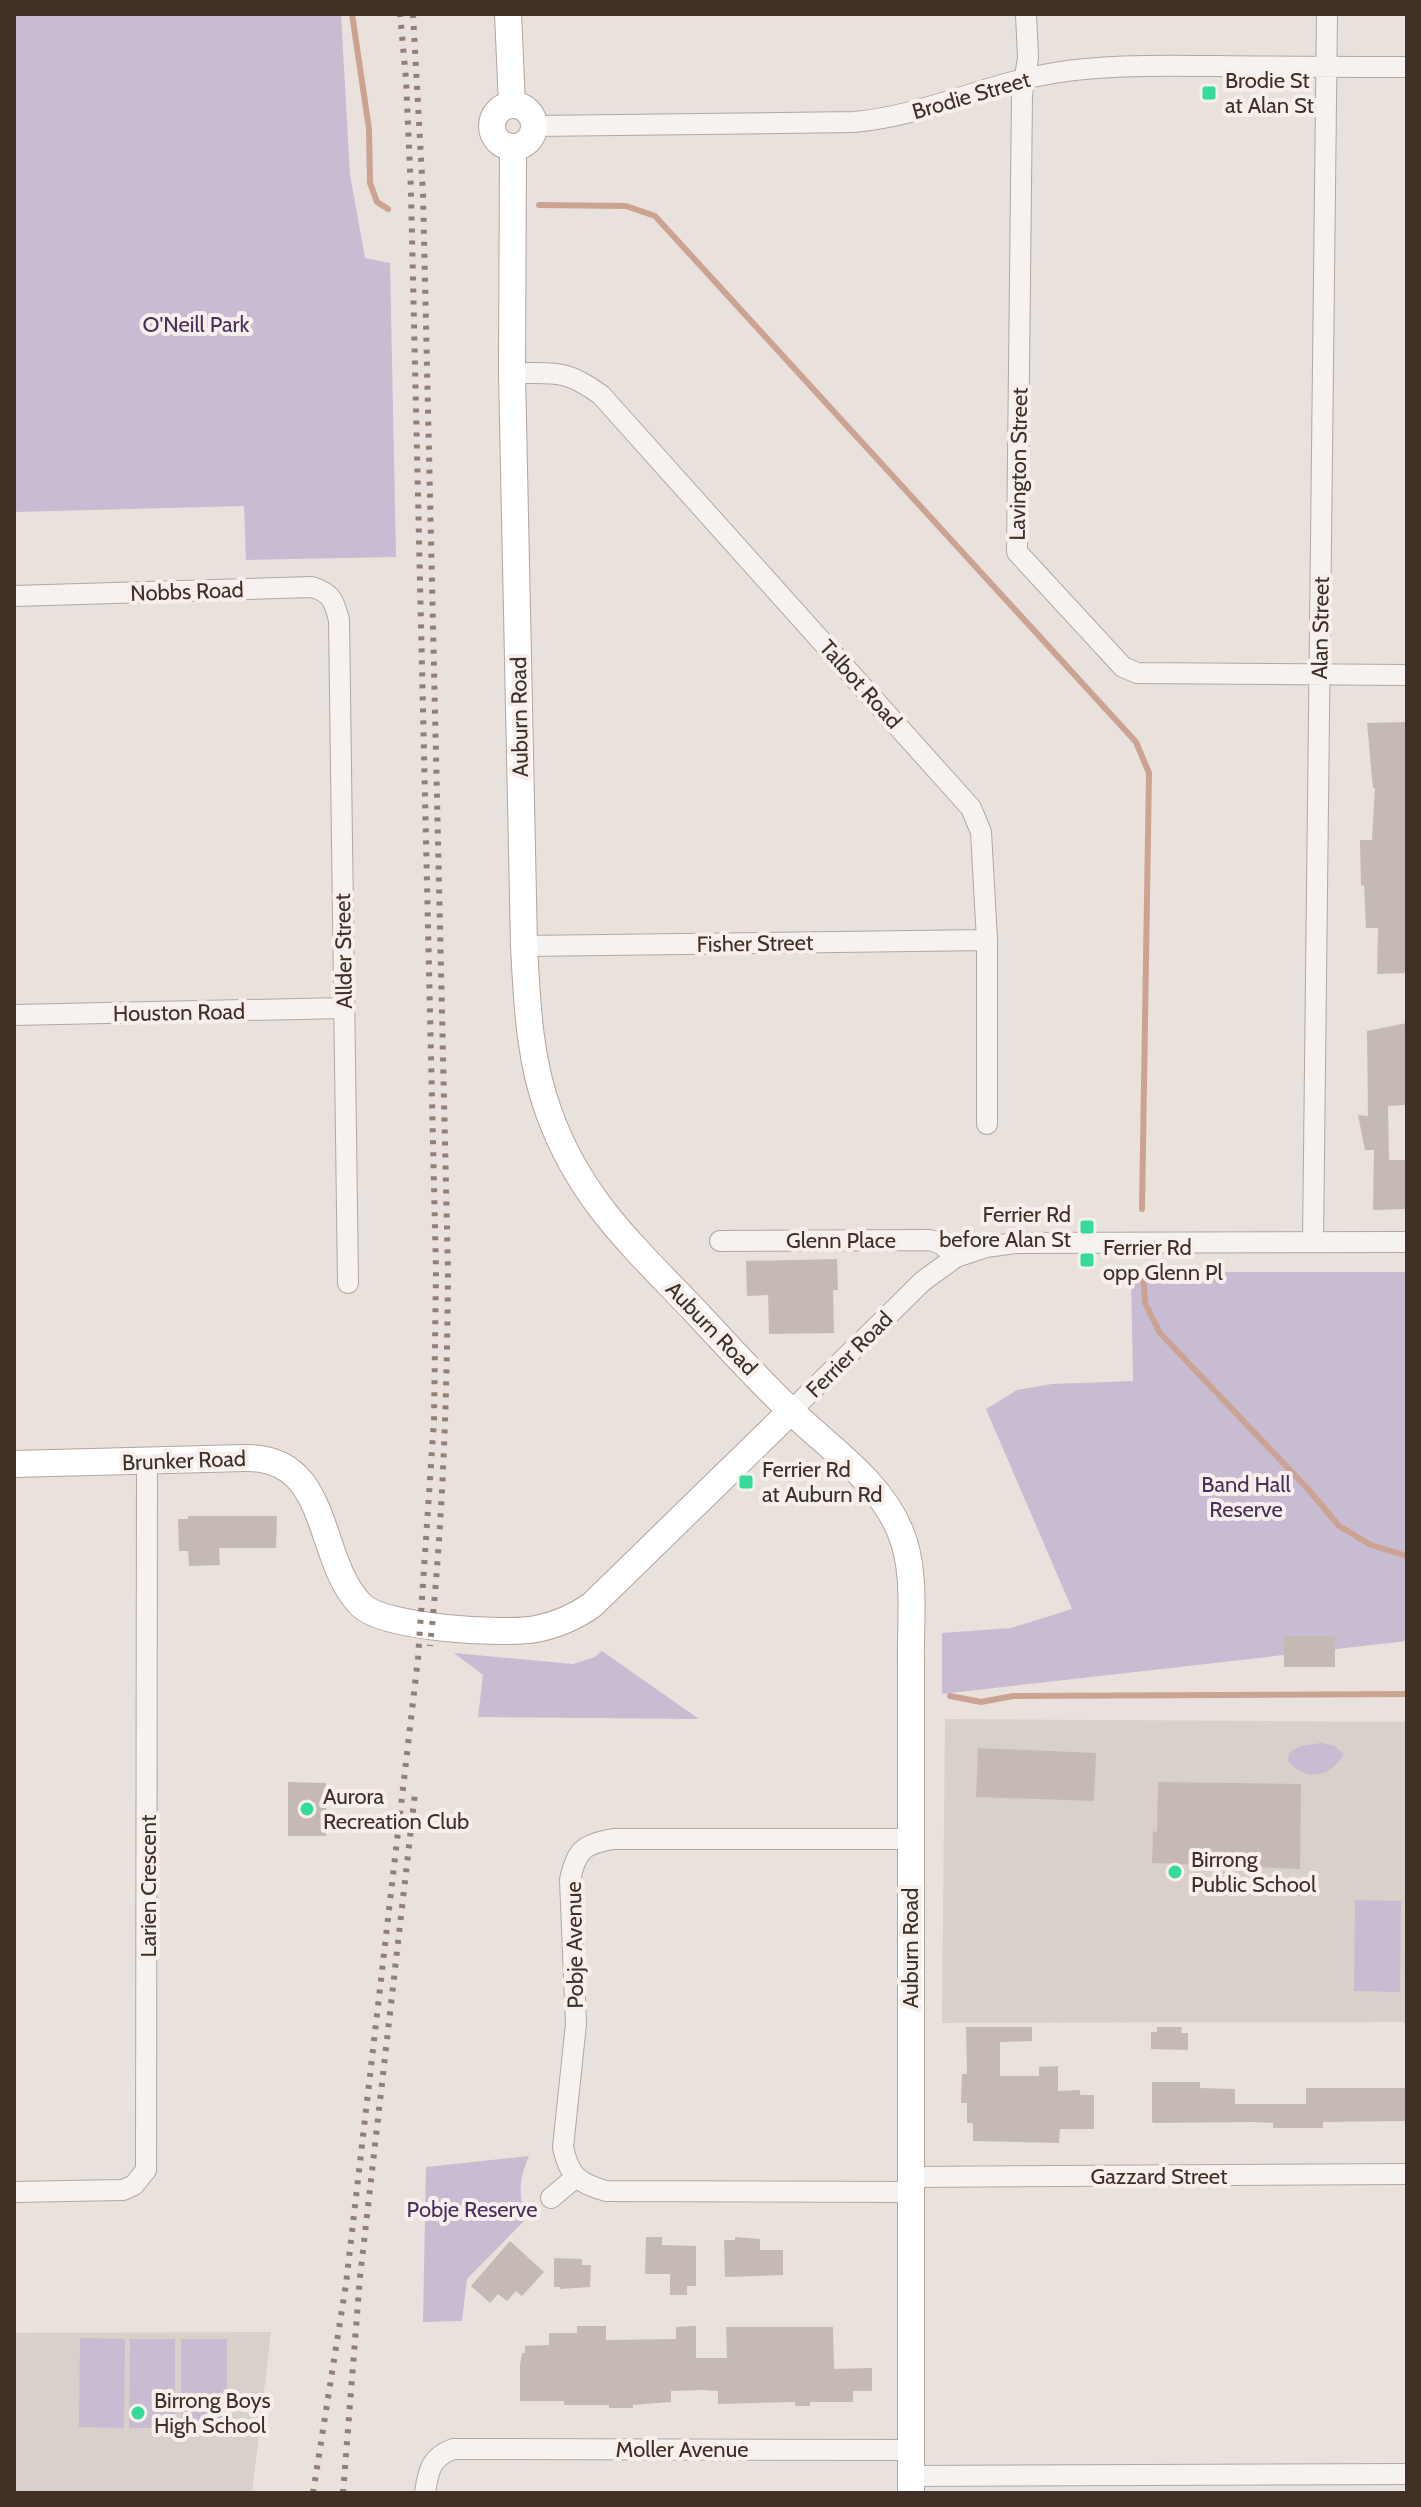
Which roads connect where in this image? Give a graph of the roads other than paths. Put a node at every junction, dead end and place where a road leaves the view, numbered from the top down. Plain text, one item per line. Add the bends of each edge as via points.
1 (508, 14) edge
2 (1026, 14) edge
3 (1327, 14) edge
4 (1326, 67) junction
5 (1407, 67) edge
6 (1025, 79) junction
7 (512, 105) junction
8 (535, 126) junction
9 (513, 147) junction
10 (512, 373) junction
11 (14, 596) edge
12 (339, 620) joint
13 (1319, 675) junction
14 (1407, 675) edge
15 (987, 940) junction
16 (524, 946) junction
17 (344, 1008) junction
18 (14, 1015) edge
19 (987, 1124) dead end
20 (720, 1241) dead end
21 (1313, 1242) junction
22 (1407, 1242) edge
23 (956, 1257) junction
24 (348, 1283) dead end
25 (791, 1411) junction
26 (147, 1461) junction
27 (14, 1464) edge
28 (363, 1607) joint
29 (910, 1839) junction
30 (1407, 2174) edge
31 (576, 2177) junction
32 (911, 2185) junction
33 (14, 2192) edge
34 (551, 2198) dead end
35 (911, 2450) junction
36 (1407, 2474) edge
37 (1259, 2484) edge
38 (911, 2485) edge
39 (425, 2493) edge

1 - 7 main road
2 - 6 street, Lavington Street
3 - 4 street, Alan Street
4 - 5 street, Brodie Street
4 - 6 street, Brodie Street via 1093,68
4 - 13 street, Alan Street
6 - 8 street, Brodie Street via 885,119 854,122
6 - 13 street, Lavington Street via 1017,552 1123,667 1137,673
7 - 8 main road via 530,113
7 - 9 main road via 499,111 493,131 500,143
8 - 9 main road via 531,139
9 - 10 main road, Auburn Road
10 - 15 street, Talbot Road via 560,373 601,395 971,808 981,832
10 - 16 main road, Auburn Road
11 - 12 street, Nobbs Road via 312,587 334,598
12 - 17 street, Allder Street
13 - 14 street, Lavington Street
13 - 21 street, Alan Street
15 - 16 street, Fisher Street
15 - 19 street, Talbot Road
16 - 25 main road, Auburn Road via 535,1066 572,1166 605,1215
17 - 18 street, Houston Road
17 - 24 street, Allder Street
20 - 23 street, Glenn Place via 930,1240
21 - 22 street, Ferrier Road
21 - 23 street, Ferrier Road via 1015,1243
23 - 25 street, Ferrier Road via 923,1281
25 - 28 main road, Ferrier Road via 577,1616 533,1629 501,1631 394,1620
25 - 29 main road, Auburn Road via 872,1488 901,1532 910,1579
26 - 27 main road, Brunker Road
26 - 28 main road, Brunker Road via 257,1457 288,1470 317,1507 340,1575
26 - 33 street, Larien Crescent via 146,2170 123,2190
29 - 31 street, Pobje Avenue via 613,1839 581,1850 570,1880 576,2024 563,2147
29 - 32 main road, Auburn Road
30 - 32 street, Gazzard Street
31 - 32 street via 606,2191
31 - 34 street
32 - 35 main road, Auburn Road
35 - 38 main road, Auburn Road
35 - 39 street, Moller Avenue via 453,2449 432,2462
36 - 37 street
37 - 38 street

